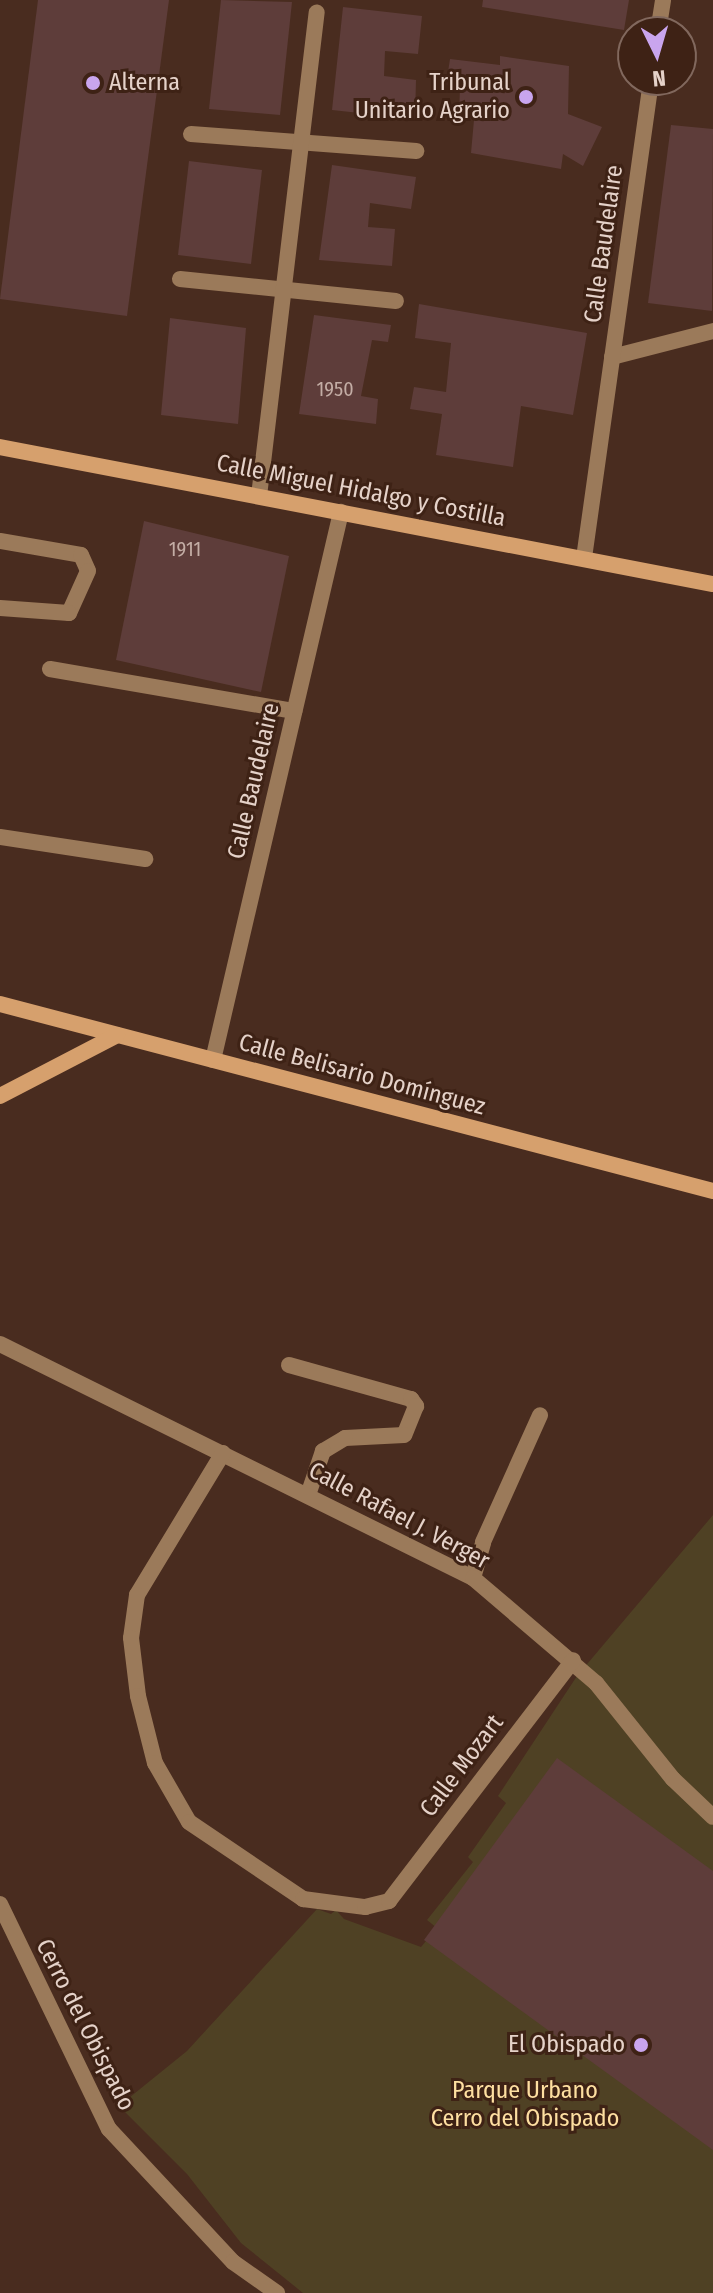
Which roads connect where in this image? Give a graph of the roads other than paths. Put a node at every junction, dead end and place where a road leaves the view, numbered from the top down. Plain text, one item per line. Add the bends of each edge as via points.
1 (317, 12) dead end
2 (649, 96) edge
3 (191, 134) dead end
4 (302, 139) junction
5 (416, 151) dead end
6 (180, 279) dead end
7 (286, 290) junction
8 (396, 301) dead end
9 (713, 331) edge
10 (612, 357) junction
11 (0, 447) edge
12 (259, 496) junction
13 (341, 512) junction
14 (0, 541) edge
15 (584, 558) junction
16 (713, 584) edge
17 (0, 608) edge
18 (50, 669) dead end
19 (294, 711) junction
20 (0, 837) edge
21 (145, 859) dead end
22 (0, 1004) edge
23 (117, 1035) junction
24 (213, 1060) junction
25 (0, 1096) edge
26 (713, 1191) edge
27 (0, 1344) edge
28 (289, 1365) dead end
29 (540, 1415) dead end
30 (223, 1453) junction
31 (308, 1495) junction
32 (473, 1578) junction
33 (573, 1660) junction
34 (713, 1817) edge
35 (0, 1904) edge
36 (277, 2293) edge

1 - 4 street
2 - 10 street, Calle Baudelaire
3 - 4 street
4 - 5 street
4 - 7 street
6 - 7 street
7 - 8 street
7 - 12 street
9 - 10 street
10 - 15 street, Calle Baudelaire
11 - 12 street, Calle Miguel Hidalgo y Costilla
12 - 13 street, Calle Miguel Hidalgo y Costilla
13 - 15 street, Calle Miguel Hidalgo y Costilla
13 - 19 street, Calle Baudelaire
14 - 17 street via 81,555 88,571 69,613
15 - 16 street, Calle Miguel Hidalgo y Costilla
18 - 19 street
19 - 24 street, Calle Baudelaire
20 - 21 street
22 - 23 street, Calle Belisario Domínguez
23 - 24 street, Calle Belisario Domínguez
23 - 25 street
24 - 26 street, Calle Belisario Domínguez
27 - 30 street, Calle Rafael J. Verger
28 - 31 street via 411,1399 416,1406 404,1435 345,1438 323,1451
29 - 32 street via 483,1542
30 - 31 street, Calle Rafael J. Verger
30 - 33 street, Calle Mozart via 137,1595 133,1653 155,1763 189,1822 303,1899 365,1907 389,1901
31 - 32 street, Calle Rafael J. Verger
32 - 33 street, Calle Rafael J. Verger
33 - 34 street, Calle Rafael J. Verger
35 - 36 street, Cerro del Obispado via 109,2129 233,2262

